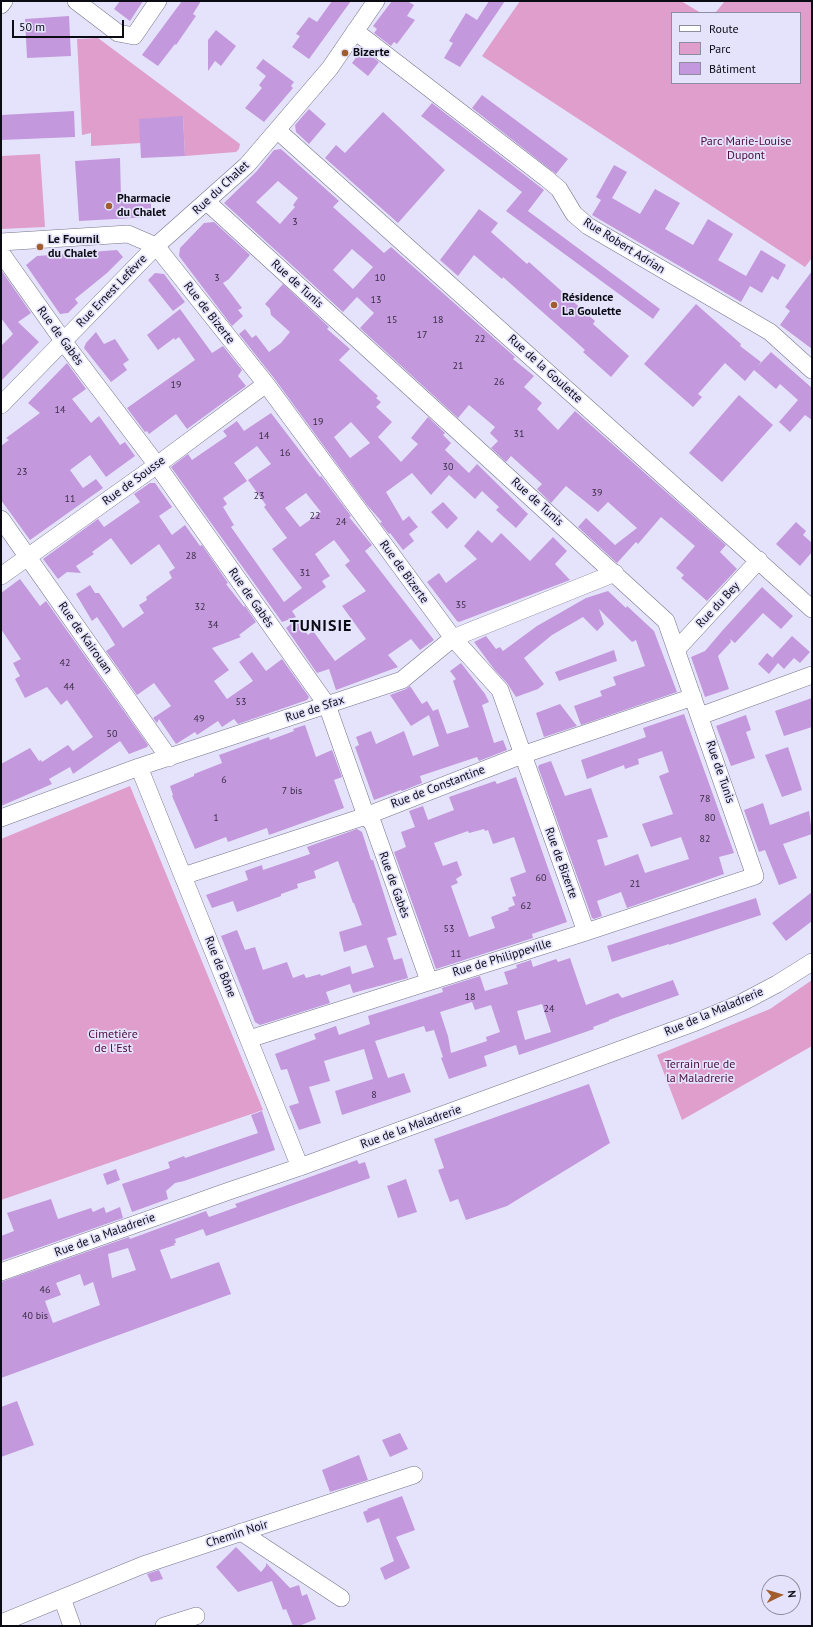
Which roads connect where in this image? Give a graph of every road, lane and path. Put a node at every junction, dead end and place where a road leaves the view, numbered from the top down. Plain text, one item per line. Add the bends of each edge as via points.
1 (4, 1) edge
2 (76, 1) edge
3 (158, 1) edge
4 (376, 1) edge
5 (1, 5) edge
6 (355, 31) junction
7 (277, 130) junction
8 (207, 202) junction
9 (1, 242) edge
10 (156, 246) junction
11 (1, 253) edge
12 (64, 341) junction
13 (812, 370) edge
14 (266, 384) junction
15 (1, 405) edge
16 (157, 465) junction
17 (1, 519) edge
18 (29, 556) junction
19 (759, 560) junction
20 (615, 573) junction
21 (1, 576) edge
22 (812, 609) edge
23 (453, 638) junction
24 (677, 649) junction
25 (812, 675) edge
26 (693, 697) junction
27 (327, 705) junction
28 (700, 716) junction
29 (522, 755) junction
30 (169, 758) junction
31 (140, 767) junction
32 (366, 816) junction
33 (1, 818) edge
34 (183, 876) junction
35 (756, 876) joint
36 (586, 932) junction
37 (812, 962) edge
38 (429, 981) junction
39 (249, 1039) junction
40 (300, 1167) junction
41 (1, 1272) edge
42 (414, 1475) dead end
43 (241, 1532) junction
44 (62, 1598) junction
45 (341, 1598) dead end
46 (196, 1616) dead end
47 (1, 1623) edge
48 (72, 1626) edge
49 (164, 1626) edge

1 - 5 street
2 - 3 street via 118,33 134,36
4 - 6 street, Rue du Chalet
6 - 7 street, Rue du Chalet via 330,68
6 - 13 street, Rue Robert Adrian via 546,178 559,189 574,214 588,226 770,332
7 - 8 street, Rue du Chalet via 247,165
7 - 19 street, Rue de la Goulette
8 - 10 street, Rue du Chalet
8 - 20 street, Rue de Tunis
9 - 10 street via 128,234
10 - 12 street, Rue Ernest Lefèvre
10 - 14 street, Rue de Bizerte
11 - 12 street, Rue de Gabès
12 - 15 street, Rue Ernest Lefèvre
12 - 16 street, Rue de Gabès
14 - 16 street, Rue de Sousse
14 - 23 street, Rue de Bizerte
16 - 18 street, Rue de Sousse
16 - 27 street, Rue de Gabès
17 - 18 street, Rue de Kairouan
18 - 21 street, Rue de Sousse
18 - 30 street, Rue de Kairouan
19 - 22 street, Rue de la Goulette
19 - 24 street, Rue du Bey
20 - 23 street, Rue de Sfax
20 - 24 street, Rue de Tunis via 666,621
23 - 27 street, Rue de Sfax via 402,680
23 - 29 street, Rue de Bizerte via 500,690
24 - 26 street, Rue de Tunis
25 - 28 street
26 - 28 street, Rue de Tunis
26 - 29 street, Rue de Constantine
27 - 30 street, Rue de Sfax
27 - 32 street, Rue de Gabès
28 - 35 street, Rue de Tunis
29 - 32 street, Rue de Constantine
29 - 36 street, Rue de Bizerte
30 - 31 street, Rue de Sfax
31 - 33 street, Rue de Sfax
31 - 34 street, Rue de Bône
32 - 34 street, Rue de Constantine
32 - 38 street, Rue de Gabès via 373,824
34 - 39 street, Rue de Bône
35 - 36 street, Rue de Philippeville
36 - 38 street, Rue de Philippeville
37 - 40 street, Rue de la Maladrerie via 778,984 696,1022
38 - 39 street, Rue de Philippeville
39 - 40 street, Rue de Bône
40 - 41 street, Rue de la Maladrerie via 228,1190
42 - 43 street, Chemin Noir
43 - 44 street, Chemin Noir via 143,1565
43 - 45 street
44 - 47 street, Chemin Noir
44 - 48 street
46 - 49 street

